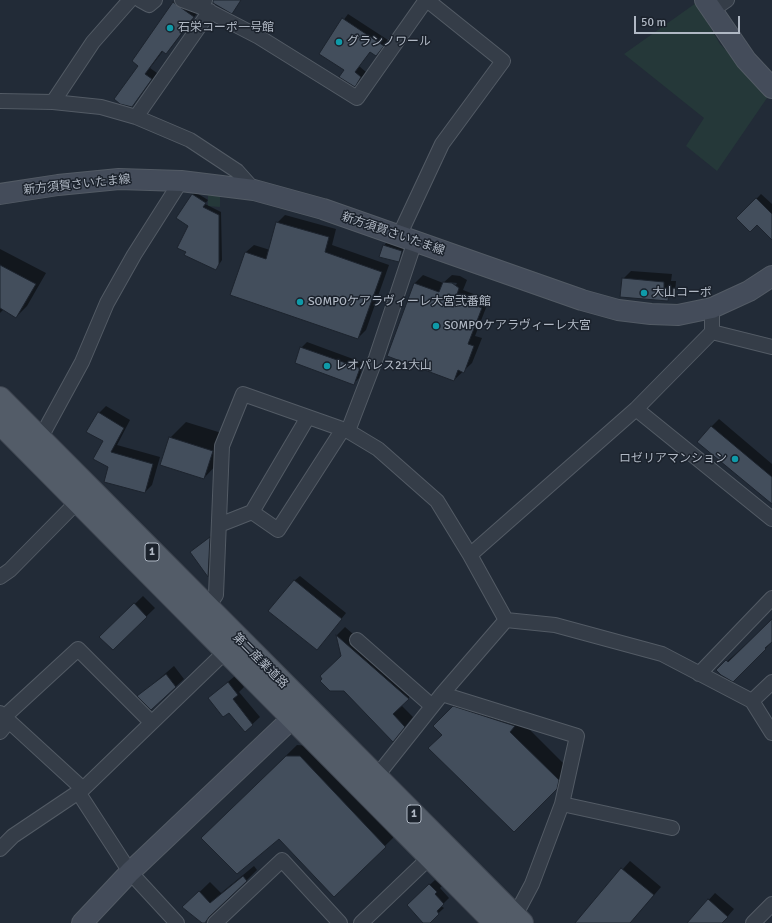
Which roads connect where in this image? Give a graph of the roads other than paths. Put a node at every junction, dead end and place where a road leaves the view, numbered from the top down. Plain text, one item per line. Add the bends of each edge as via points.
1 (130, 0) edge
2 (140, 0) edge
3 (155, 0) edge
4 (182, 0) edge
5 (427, 0) edge
6 (714, 4) edge
7 (206, 6) edge
8 (446, 6) edge
9 (772, 88) edge
10 (0, 101) edge
11 (53, 102) junction
12 (136, 117) junction
13 (181, 181) junction
14 (254, 190) junction
15 (0, 194) edge
16 (407, 239) junction
17 (772, 276) edge
18 (712, 308) junction
19 (712, 332) junction
20 (772, 347) edge
21 (0, 398) edge
22 (636, 409) junction
23 (308, 417) junction
24 (0, 422) edge
25 (345, 430) junction
26 (40, 439) junction
27 (78, 501) junction
28 (252, 512) junction
29 (772, 519) edge
30 (219, 525) junction
31 (470, 556) junction
32 (0, 578) edge
33 (772, 598) edge
34 (207, 608) junction
35 (506, 620) junction
36 (357, 640) dead end
37 (225, 652) junction
38 (699, 674) junction
39 (772, 682) edge
40 (442, 694) junction
41 (752, 701) junction
42 (432, 706) junction
43 (299, 713) junction
44 (3, 721) edge
45 (152, 722) junction
46 (772, 733) edge
47 (376, 777) junction
48 (80, 790) junction
49 (562, 804) junction
50 (672, 828) dead end
51 (0, 849) edge
52 (429, 858) junction
53 (130, 872) junction
54 (772, 904) edge
55 (510, 921) edge
56 (82, 923) edge
57 (177, 923) edge
58 (215, 923) edge
59 (340, 923) edge
60 (361, 923) edge
61 (753, 923) edge

1 - 11 street via 93,42
2 - 3 street via 149,5
4 - 7 street
5 - 7 street via 357,98
5 - 8 street
6 - 9 main road via 746,60
7 - 12 street
8 - 16 street via 504,62 442,144
10 - 11 street
11 - 12 street via 101,107
12 - 14 street via 190,140 237,171
13 - 14 main road, 新方須賀さいたま線
13 - 15 main road, 新方須賀さいたま線 via 119,179
13 - 26 street via 107,303 82,362
14 - 16 main road, 新方須賀さいたま線 via 323,209
16 - 18 main road, 新方須賀さいたま線 via 582,300 618,310 678,315
16 - 25 street via 376,358
17 - 18 main road, 新方須賀さいたま線 via 749,291
18 - 19 street
19 - 20 street
19 - 22 street
21 - 26 main road, 第二産業道路 / 1
22 - 29 street
22 - 31 street
23 - 25 street
23 - 28 street
23 - 30 street via 243,394 222,446
24 - 27 main road, 第二産業道路 / 1
25 - 28 street via 278,530
25 - 31 street via 378,449 437,501
26 - 34 main road, 第二産業道路 / 1
27 - 32 street
27 - 37 main road, 第二産業道路 / 1
28 - 30 street
30 - 34 street via 216,595
31 - 35 street
33 - 38 street
34 - 43 main road, 第二産業道路 / 1
35 - 38 street via 555,625 627,643 662,654
35 - 40 street
36 - 42 street
37 - 43 main road, 第二産業道路 / 1
37 - 45 street
38 - 41 street
39 - 41 street
40 - 42 street
40 - 49 street via 577,736
41 - 46 street
42 - 47 street
43 - 47 main road, 第二産業道路 / 1
43 - 52 main road, 第二産業道路 / 1
43 - 53 main road
44 - 45 street via 78,649
44 - 48 street
45 - 48 street
47 - 55 main road, 第二産業道路 / 1
48 - 51 street via 13,836
48 - 53 street
49 - 50 street
49 - 55 street via 532,884
52 - 55 main road, 第二産業道路 / 1
52 - 60 street
53 - 56 main road
53 - 57 street
54 - 61 street
58 - 59 street via 282,860

